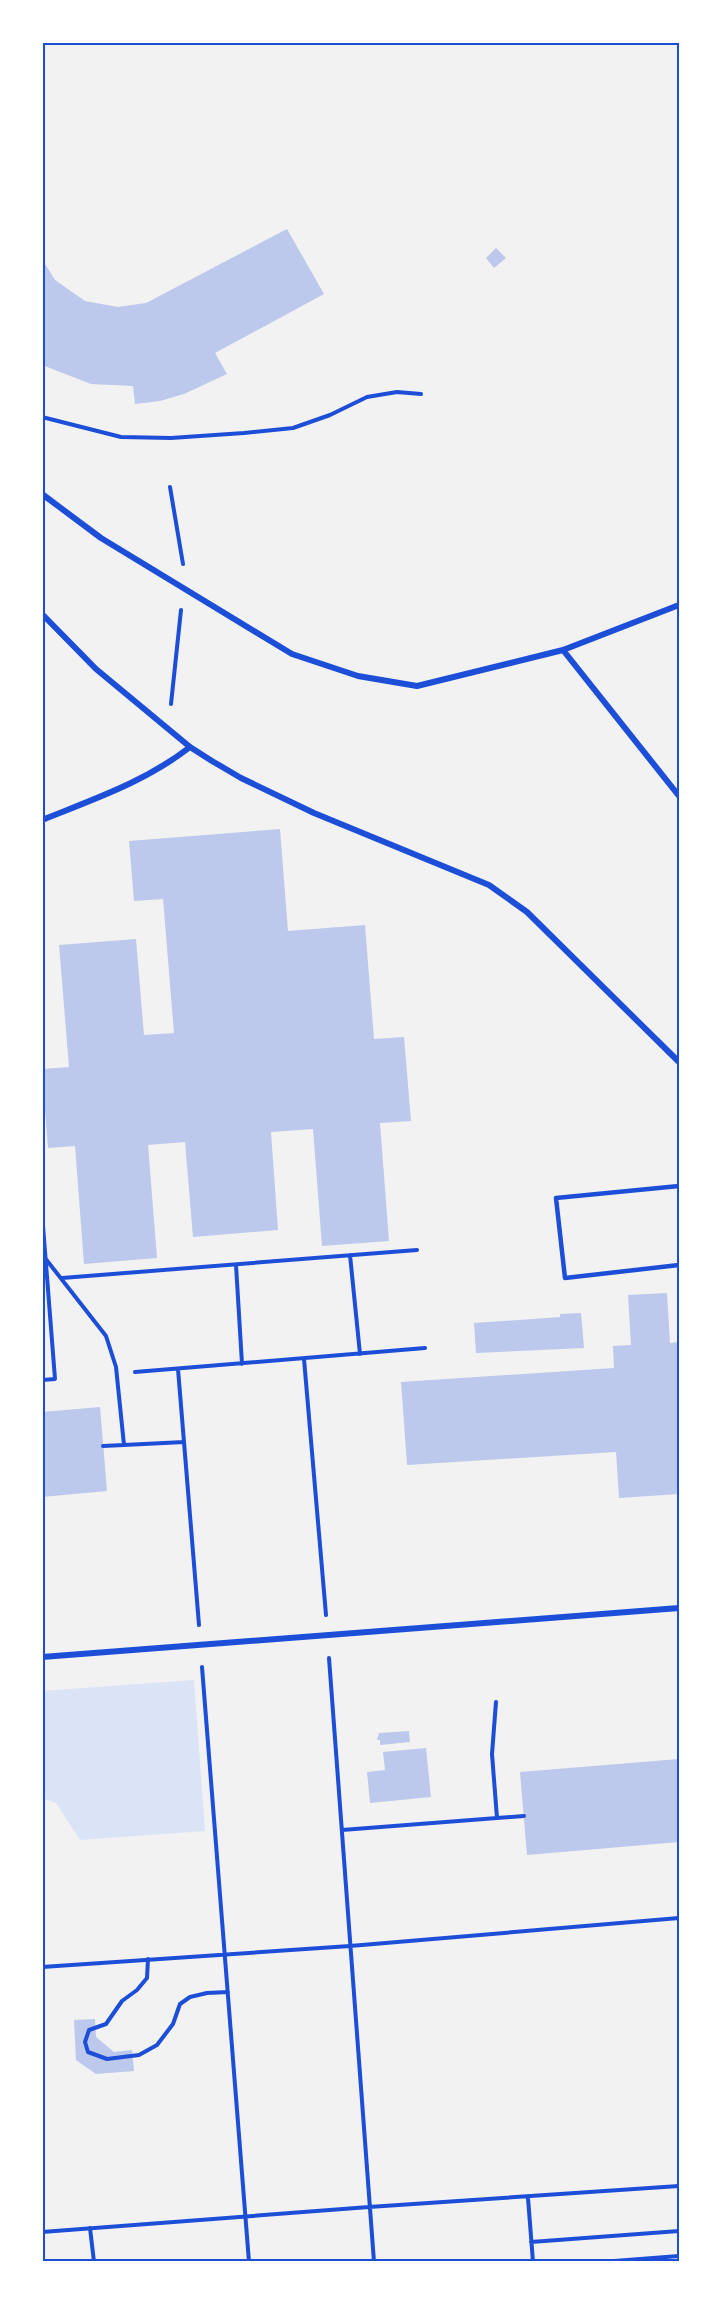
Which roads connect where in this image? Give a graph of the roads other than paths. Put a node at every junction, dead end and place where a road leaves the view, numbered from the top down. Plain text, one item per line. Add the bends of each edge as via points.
1 (42, 494) edge
2 (679, 605) edge
3 (42, 614) edge
4 (563, 650) junction
5 (190, 747) junction
6 (679, 796) edge
7 (42, 820) edge
8 (679, 1062) edge
9 (679, 1185) edge
10 (679, 1265) edge
11 (679, 1608) edge
12 (42, 1657) edge

1 - 4 street via 101,538 292,654 358,676 417,686
2 - 4 street
3 - 5 street via 96,669
4 - 6 street
5 - 7 street via 141,779
5 - 8 street via 241,778 314,813 489,885 527,912
9 - 10 lane via 556,1198 564,1278
11 - 12 street

